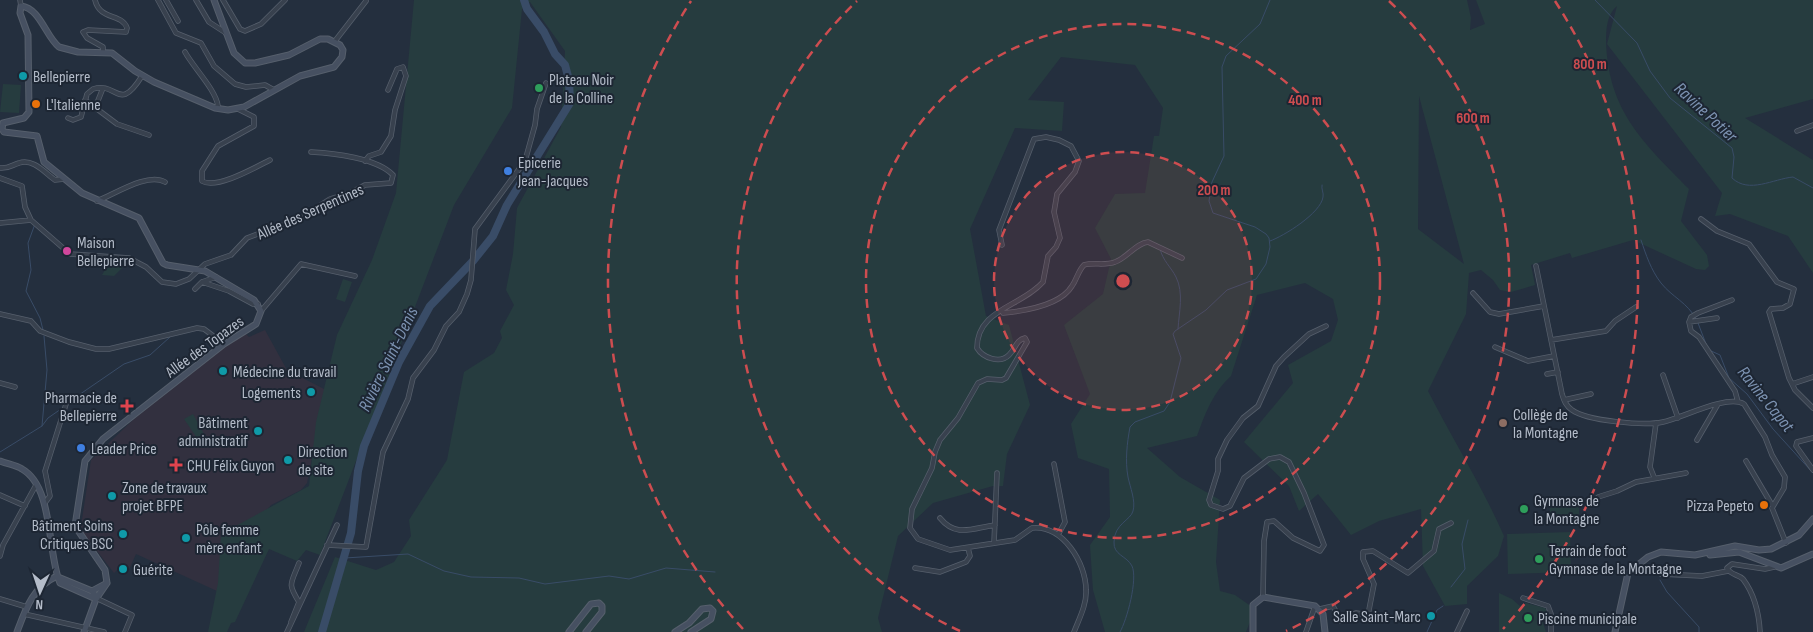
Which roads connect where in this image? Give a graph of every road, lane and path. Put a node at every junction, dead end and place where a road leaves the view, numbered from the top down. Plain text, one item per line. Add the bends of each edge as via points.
1 (95, 0) edge
2 (158, 0) edge
3 (166, 0) edge
4 (196, 0) edge
5 (214, 0) edge
6 (223, 0) edge
7 (285, 0) edge
8 (366, 1) edge
9 (21, 3) edge
10 (178, 20) dead end
11 (226, 34) junction
12 (335, 41) junction
13 (103, 52) junction
14 (185, 52) dead end
15 (142, 76) junction
16 (546, 83) dead end
17 (103, 88) junction
18 (274, 90) junction
19 (388, 90) dead end
20 (86, 100) junction
21 (95, 108) junction
22 (215, 108) junction
23 (238, 109) junction
24 (68, 118) dead end
25 (1, 122) edge
26 (1813, 125) edge
27 (1797, 131) dead end
28 (149, 135) dead end
29 (311, 152) dead end
30 (270, 160) dead end
31 (365, 161) junction
32 (0, 168) edge
33 (0, 178) edge
34 (64, 178) junction
35 (164, 182) dead end
36 (97, 201) junction
37 (1701, 219) dead end
38 (31, 220) junction
39 (0, 223) edge
40 (1002, 245) dead end
41 (1182, 258) dead end
42 (1536, 266) dead end
43 (200, 269) junction
44 (355, 276) dead end
45 (216, 277) junction
46 (202, 282) junction
47 (195, 290) dead end
48 (1473, 292) dead end
49 (1732, 300) dead end
50 (258, 304) junction
51 (1544, 306) junction
52 (1636, 308) dead end
53 (261, 310) junction
54 (998, 313) junction
55 (0, 314) edge
56 (1717, 318) dead end
57 (1691, 322) junction
58 (1326, 326) dead end
59 (1551, 340) junction
60 (224, 344) junction
61 (1495, 347) dead end
62 (1554, 356) junction
63 (1558, 372) junction
64 (1547, 374) dead end
65 (1663, 376) dead end
66 (1813, 377) edge
67 (0, 383) edge
68 (1792, 384) junction
69 (15, 387) dead end
70 (1591, 394) dead end
71 (1564, 400) junction
72 (67, 401) dead end
73 (1738, 402) junction
74 (1718, 404) junction
75 (1813, 408) edge
76 (1678, 418) junction
77 (1656, 423) junction
78 (1813, 438) edge
79 (1697, 440) dead end
80 (0, 461) edge
81 (1746, 461) dead end
82 (1054, 464) dead end
83 (1813, 470) edge
84 (997, 473) dead end
85 (1686, 473) dead end
86 (1654, 478) junction
87 (36, 485) junction
88 (0, 495) edge
89 (1598, 497) dead end
90 (43, 505) junction
91 (1772, 505) junction
92 (25, 506) junction
93 (940, 518) dead end
94 (1813, 519) edge
95 (1451, 523) dead end
96 (337, 525) dead end
97 (995, 525) junction
98 (1058, 535) junction
99 (994, 543) junction
100 (1786, 543) junction
101 (328, 545) junction
102 (968, 548) junction
103 (1705, 554) junction
104 (1813, 554) edge
105 (0, 556) edge
106 (299, 564) dead end
107 (1774, 567) junction
108 (915, 568) dead end
109 (1728, 571) junction
110 (1661, 574) dead end
111 (57, 576) junction
112 (107, 583) junction
113 (92, 591) junction
114 (1263, 597) junction
115 (96, 598) junction
116 (1523, 598) dead end
117 (0, 600) edge
118 (27, 607) junction
119 (1317, 608) junction
120 (1467, 611) dead end
121 (24, 614) junction
122 (290, 624) junction
123 (85, 630) edge
124 (17, 632) edge
125 (104, 632) edge
126 (125, 632) edge
127 (288, 632) edge
128 (569, 632) edge
129 (586, 632) edge
130 (676, 632) edge
131 (691, 632) edge
132 (1074, 632) edge
133 (1253, 632) edge
134 (1306, 632) edge
135 (1325, 632) edge
136 (1457, 632) edge
137 (1551, 632) edge
138 (1615, 632) edge
139 (1760, 632) edge

1 - 13 street via 102,12 124,21 127,28 122,33 84,32 87,38 103,47
2 - 18 street via 176,32 181,37 201,43 214,66 235,84 265,85
3 - 10 street
4 - 11 street via 209,22
5 - 11 main road
6 - 7 street via 240,29 245,31 261,24
8 - 12 street
9 - 13 main road, Allée des Topazes via 43,24 59,47 78,52
9 - 25 main road, Allée des Topazes via 20,13 28,35 29,112 24,118
11 - 12 main road via 234,53 240,60 250,63 289,56 320,40
12 - 18 main road via 343,50 334,67 300,76
13 - 15 main road, Allée des Topazes via 118,56
14 - 22 street via 217,101
15 - 17 street via 127,94
15 - 22 main road, Allée des Topazes
16 - 101 street via 536,109 525,161 475,229 472,280 459,312 446,326 434,350 413,378 408,399 384,452 367,545 365,548
17 - 20 street via 93,89
17 - 21 street
18 - 23 main road
19 - 31 street, Allée des Serpentines via 397,69 404,67 406,76 391,136 381,152
20 - 21 street
20 - 24 street via 82,117
21 - 28 street via 117,124
22 - 23 main road, Allée des Topazes
23 - 30 street via 254,117 254,126 218,146 202,171 202,181 211,184 226,180
25 - 34 main road, Allée des Topazes via 7,133 37,136 44,162
26 - 27 street
29 - 31 street, Allée des Serpentines via 335,153
31 - 43 street, Allée des Serpentines via 389,170 393,174 391,183 365,185 330,199 300,218 247,238 231,255 212,260
32 - 34 street via 26,162 34,164 55,180
33 - 38 street via 22,186
34 - 36 main road, Allée des Topazes
35 - 36 street via 157,178 146,180
36 - 43 main road, Allée des Topazes via 140,218 160,259 167,265
37 - 68 street via 1717,231 1749,244 1777,282 1794,289 1790,304 1769,311
38 - 39 street
38 - 43 street via 70,254 129,258 168,284 183,282
40 - 54 street via 999,230 1034,139 1053,138 1070,146 1078,164 1057,194 1054,212 1060,238 1048,256 1043,282 1036,290
41 - 54 street via 1143,242 1114,263 1084,265 1072,286 1054,300 1019,312
42 - 51 street
43 - 45 main road, Allée des Topazes
44 - 53 street via 302,264
45 - 46 street
45 - 50 main road, Allée des Topazes
46 - 47 street
46 - 50 street
48 - 51 street via 1490,312 1499,314
49 - 57 street via 1698,312 1691,317
50 - 53 main road, Allée des Topazes
51 - 59 street
52 - 59 street via 1615,320 1606,331
53 - 60 main road, Allée des Topazes via 256,324
54 - 102 street via 990,317 979,331 977,348 982,354 994,359 1003,358 1019,340 1026,338 1027,342 1006,378 978,383 958,418 940,440 932,468 914,502 910,523 911,532 918,539 950,550
55 - 60 street via 31,321 48,335 96,350 197,328 204,329
56 - 57 street
57 - 73 street via 1691,331 1700,337 1735,391
58 - 114 street via 1309,334 1276,366 1258,406 1243,418 1226,440 1218,459 1218,471 1209,500 1211,505 1228,508 1244,478 1269,459 1280,457 1289,462 1320,531 1324,545 1320,551 1293,538 1274,522 1266,522
59 - 62 street
60 - 112 main road, Allée des Topazes via 105,438 86,458 75,526 105,570
61 - 62 street via 1528,361
62 - 63 street
63 - 64 street
63 - 71 street
65 - 76 street
66 - 68 street
67 - 69 street
68 - 75 street
70 - 71 street
71 - 77 street via 1573,411 1586,416
72 - 90 street via 45,471 50,496
73 - 74 street
73 - 91 street via 1744,404 1784,474 1784,488
74 - 76 street
74 - 79 street
76 - 77 street
77 - 86 street via 1650,467
78 - 83 street via 1797,442 1796,446
80 - 87 main road via 22,469
81 - 91 street
82 - 98 street via 1065,522
84 - 97 street
85 - 86 street
86 - 89 street
87 - 90 main road
87 - 92 street
88 - 92 street
90 - 111 main road
91 - 100 street
92 - 105 street
93 - 97 street via 946,526 956,530
94 - 100 main road via 1803,532
95 - 119 street via 1438,529 1434,551 1408,573 1372,551 1363,552 1374,584 1368,615 1356,613 1341,621 1333,606
96 - 101 street
97 - 99 street
98 - 99 street via 1032,528 1015,540
98 - 132 street via 1071,549 1085,582 1086,600
99 - 102 street
100 - 103 main road via 1765,550 1735,546
101 - 122 street via 304,601
102 - 108 street via 970,556 966,562 940,572
103 - 107 main road via 1739,552
103 - 138 main road via 1656,553 1632,568 1623,589
104 - 107 main road via 1786,566
106 - 122 street via 291,585 292,593 299,602
107 - 109 street via 1765,569 1732,564
109 - 110 street via 1702,576
109 - 139 street via 1741,577 1754,600
111 - 113 main road
111 - 115 main road via 64,586
111 - 118 main road via 38,588
112 - 113 main road
112 - 115 main road
113 - 115 main road
114 - 119 main road
114 - 133 main road via 1254,605
115 - 123 main road
115 - 126 street via 132,614
116 - 137 street via 1548,606
117 - 118 street
118 - 121 main road
119 - 134 street
119 - 135 main road via 1323,614
120 - 136 street
121 - 123 street
121 - 124 main road
122 - 127 street
123 - 125 street
128 - 129 main road via 591,604 598,603 602,612
130 - 131 main road via 702,609 710,608 713,611 711,619

